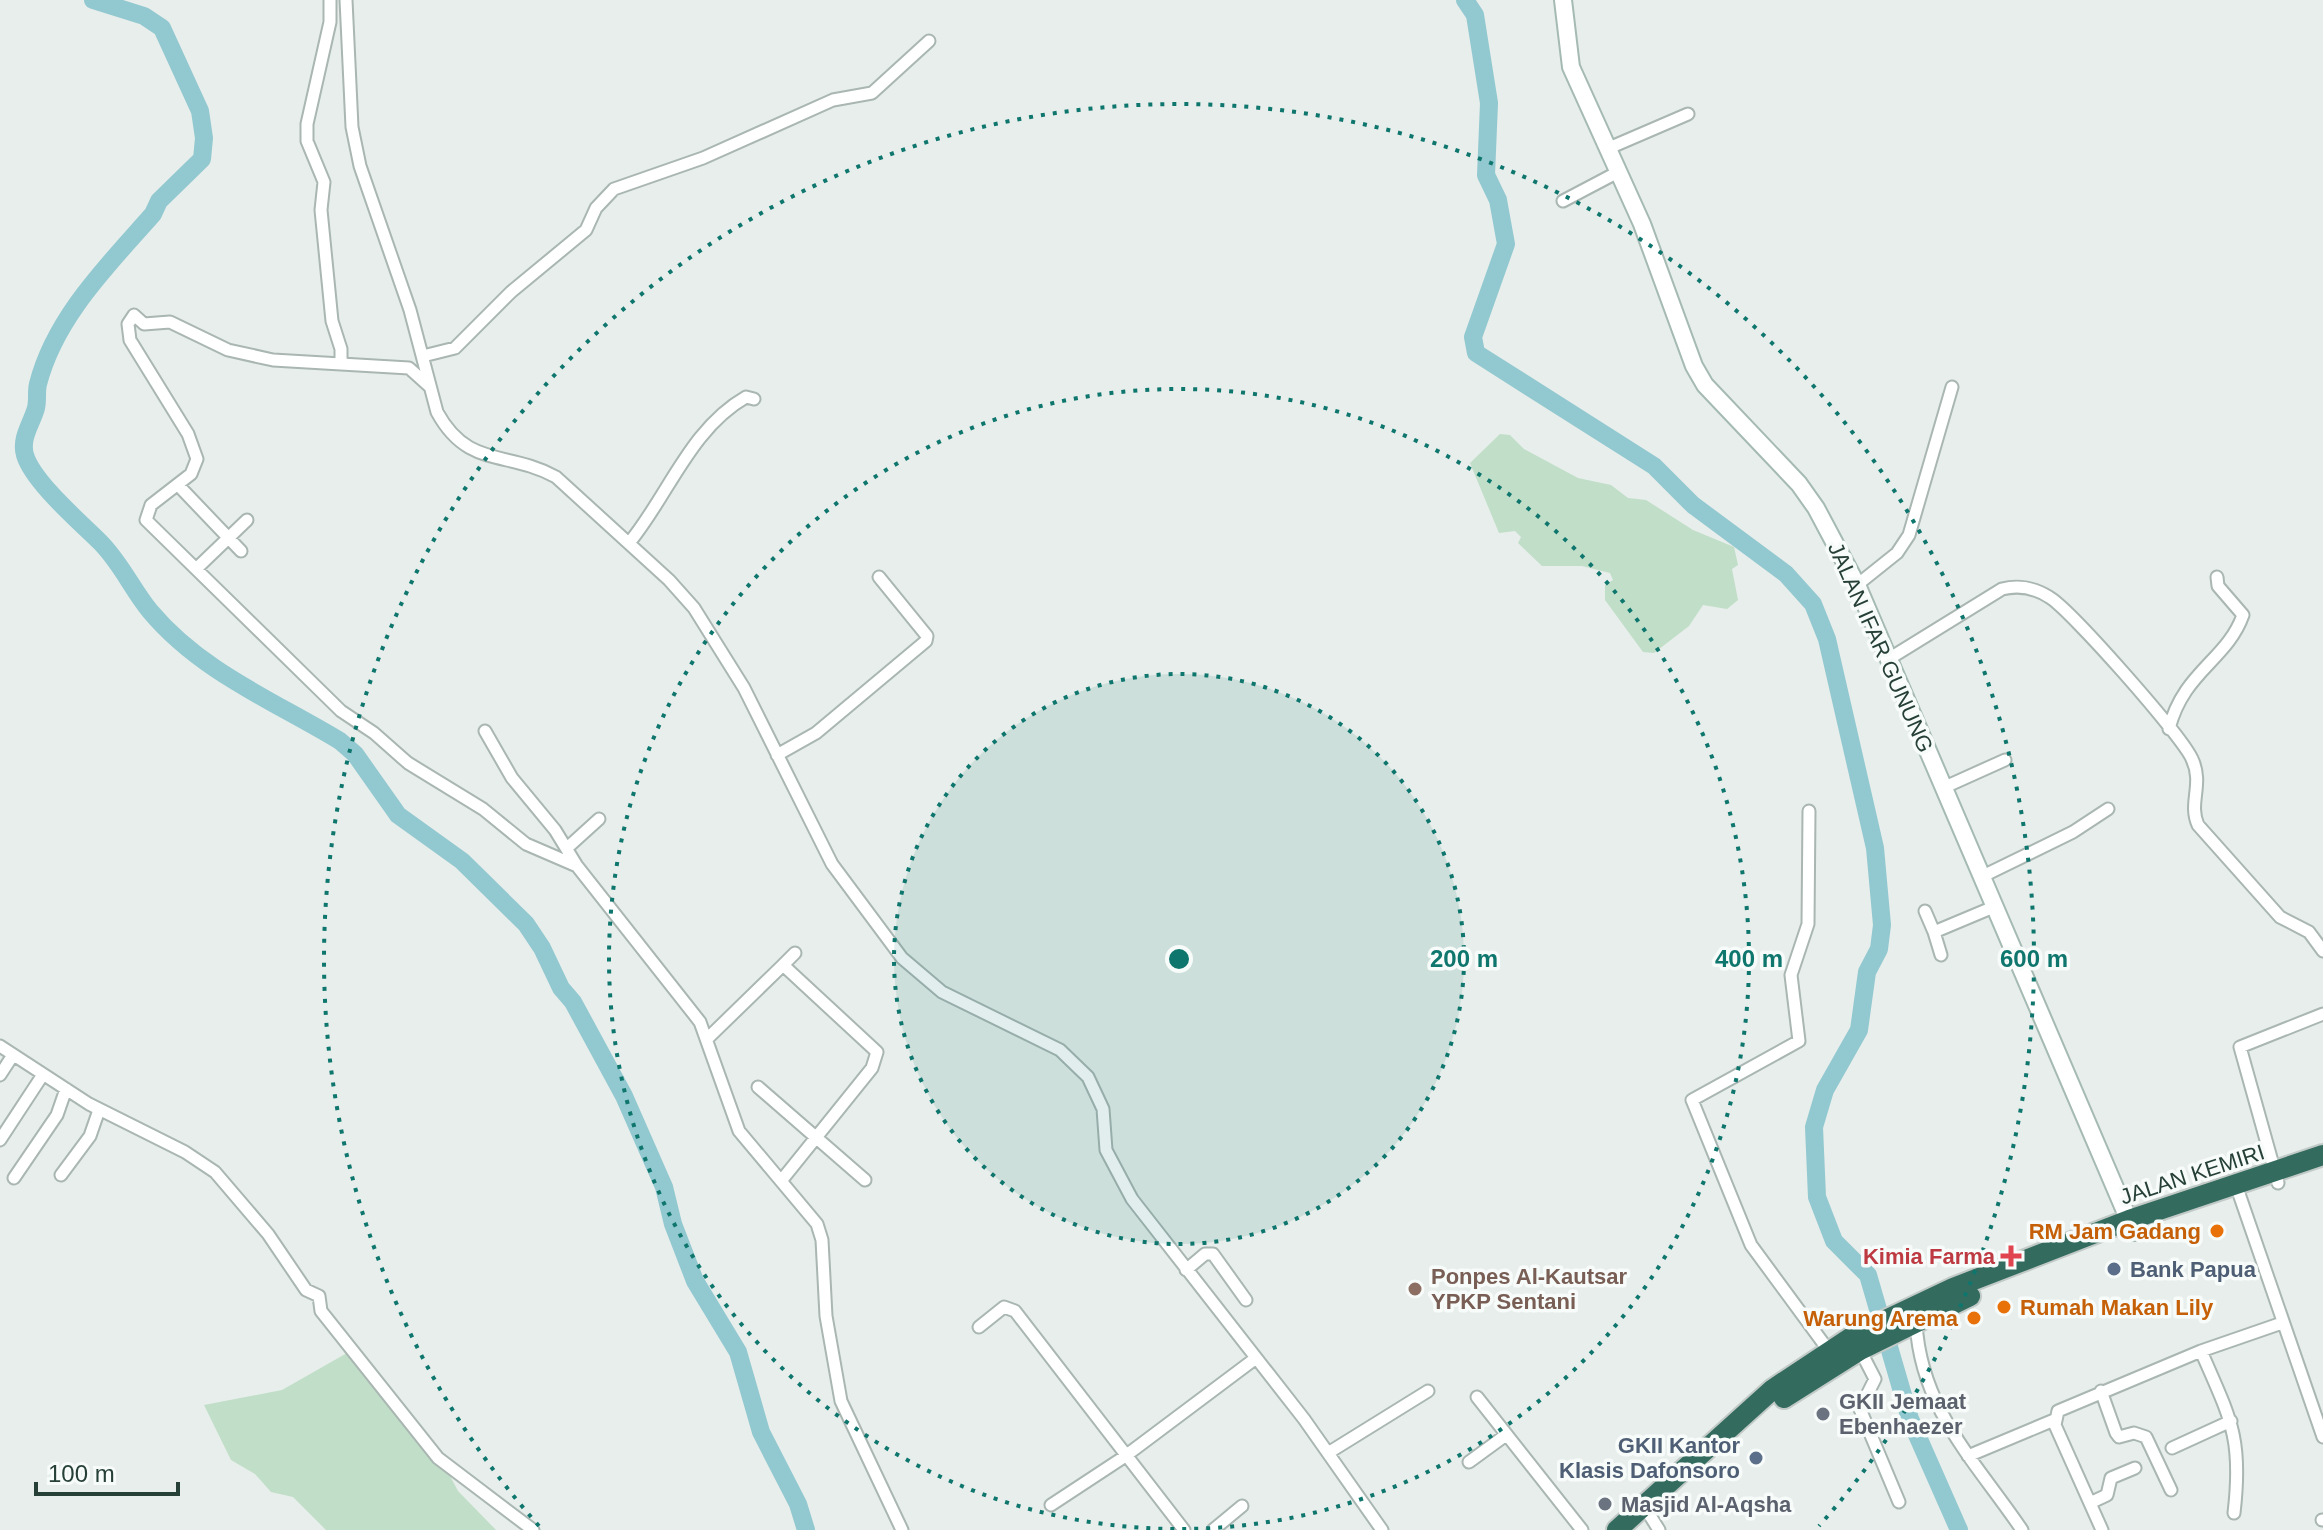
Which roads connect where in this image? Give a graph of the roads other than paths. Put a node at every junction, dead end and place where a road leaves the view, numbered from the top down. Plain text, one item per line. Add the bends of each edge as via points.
1 (330, 0) edge
2 (346, 0) edge
3 (1563, 0) edge
4 (929, 41) dead end
5 (1688, 114) dead end
6 (1609, 148) junction
7 (1620, 171) junction
8 (1563, 201) dead end
9 (423, 358) junction
10 (341, 363) junction
11 (409, 368) junction
12 (429, 386) junction
13 (1952, 387) dead end
14 (754, 399) dead end
15 (178, 485) junction
16 (247, 520) dead end
17 (228, 537) junction
18 (629, 543) junction
19 (241, 551) dead end
20 (196, 569) junction
21 (879, 577) dead end
22 (2217, 577) dead end
23 (1857, 585) junction
24 (1887, 660) junction
25 (2169, 729) junction
26 (485, 731) dead end
27 (777, 755) junction
28 (2005, 760) dead end
29 (1945, 787) junction
30 (2108, 809) dead end
31 (1809, 811) dead end
32 (599, 819) dead end
33 (567, 848) junction
34 (577, 866) junction
35 (1983, 876) junction
36 (1996, 906) junction
37 (1925, 911) dead end
38 (1934, 932) junction
39 (2323, 951) edge
40 (795, 953) dead end
41 (1941, 955) dead end
42 (783, 965) junction
43 (2323, 1014) edge
44 (708, 1038) junction
45 (0, 1046) edge
46 (13, 1055) junction
47 (0, 1075) edge
48 (42, 1076) junction
49 (758, 1087) dead end
50 (66, 1089) junction
51 (99, 1110) junction
52 (817, 1136) junction
53 (0, 1140) edge
54 (2323, 1155) edge
55 (2323, 1168) edge
56 (61, 1175) dead end
57 (14, 1178) dead end
58 (2276, 1178) junction
59 (865, 1180) dead end
60 (781, 1181) junction
61 (2238, 1191) junction
62 (2132, 1226) junction
63 (1186, 1270) junction
64 (1246, 1300) dead end
65 (1910, 1320) junction
66 (2282, 1323) junction
67 (979, 1327) dead end
68 (1860, 1344) junction
69 (1829, 1351) junction
70 (2201, 1351) junction
71 (1256, 1358) junction
72 (1428, 1391) dead end
73 (2101, 1391) junction
74 (1777, 1395) junction
75 (1477, 1397) dead end
76 (2054, 1420) junction
77 (2231, 1421) junction
78 (1506, 1435) junction
79 (2323, 1437) edge
80 (2172, 1448) dead end
81 (1328, 1453) junction
82 (1968, 1456) junction
83 (1124, 1457) junction
84 (1469, 1462) dead end
85 (2135, 1468) dead end
86 (2171, 1490) dead end
87 (1899, 1502) dead end
88 (2090, 1503) junction
89 (1051, 1505) dead end
90 (1242, 1506) dead end
91 (2234, 1513) dead end
92 (1647, 1521) edge
93 (533, 1530) edge
94 (902, 1530) edge
95 (1184, 1530) edge
96 (1213, 1530) edge
97 (1382, 1530) edge
98 (1582, 1530) edge
99 (1617, 1530) edge
100 (2022, 1530) edge
101 (2102, 1530) edge

1 - 10 street via 307,141 324,182 321,210
2 - 9 street via 352,127 360,166
3 - 6 street, JALAN IFAR GUNUNG via 1571,67
4 - 9 street via 872,93 833,100 703,158 614,189 596,208 586,230 455,348
5 - 6 street
6 - 7 street, JALAN IFAR GUNUNG
7 - 8 street
7 - 23 street, JALAN IFAR GUNUNG via 1700,377 1799,484
9 - 11 street
9 - 12 street
10 - 11 street
10 - 15 street via 250,356 170,322 150,326 134,315 127,329 130,340 194,447 196,464
11 - 12 street
12 - 18 street via 437,412 458,442 556,477
13 - 23 street via 1909,535 1897,553
14 - 18 street via 746,397 730,408 699,438
15 - 17 street
15 - 20 street via 151,505 146,520
16 - 17 street
17 - 19 street
17 - 20 street
18 - 27 street via 694,608 744,688
20 - 34 street via 341,711 526,844
21 - 27 street via 926,641 816,733
22 - 25 street via 2218,586 2243,615 2179,697
23 - 24 street, JALAN IFAR GUNUNG
24 - 25 street via 2002,589 2027,588 2057,602
24 - 29 street, JALAN IFAR GUNUNG
25 - 39 street via 2186,748 2198,775 2198,825 2280,917 2309,932
26 - 33 street via 512,778
27 - 63 street via 832,864 902,958 942,992 1050,1045 1088,1077 1100,1098 1111,1163
28 - 29 street
29 - 35 street, JALAN IFAR GUNUNG
30 - 35 street
31 - 69 street via 1808,924 1791,975 1799,1041 1692,1100 1751,1245
32 - 33 street
33 - 34 street
34 - 44 street
35 - 36 street, JALAN IFAR GUNUNG
36 - 38 street
36 - 62 street, JALAN IFAR GUNUNG
37 - 38 street
38 - 41 street
40 - 42 street
42 - 44 street
42 - 52 street via 877,1052 872,1068
43 - 58 street via 2240,1047
44 - 60 street via 739,1131
45 - 46 street
46 - 47 street
46 - 48 street
48 - 50 street
48 - 53 street
49 - 52 street
50 - 51 street
50 - 57 street via 57,1115
51 - 56 street via 90,1136
51 - 93 street via 215,1172 268,1234 306,1290 319,1296 321,1311 413,1431 467,1483
52 - 59 street
52 - 60 street
54 - 58 highway, JALAN KEMIRI
55 - 58 highway, JALAN KEMIRI
58 - 61 highway, JALAN KEMIRI
60 - 94 street via 820,1233 826,1316 841,1401
61 - 62 highway, JALAN KEMIRI
61 - 66 street
62 - 65 highway, JALAN KEMIRI
62 - 65 highway, JALAN KEMIRI via 2031,1258
63 - 64 street via 1205,1254 1213,1254
63 - 71 street
65 - 68 highway
65 - 82 street via 1941,1417
66 - 70 street
66 - 79 street
67 - 83 street via 1010,1307
68 - 69 highway
68 - 74 highway
68 - 87 street via 1875,1379 1860,1409
69 - 74 highway
70 - 73 street
70 - 77 street
71 - 81 street
71 - 83 street
72 - 81 street
73 - 76 street via 2062,1408
73 - 86 street via 2116,1433 2140,1434 2151,1442
74 - 92 highway
75 - 78 street
76 - 82 street
76 - 88 street
77 - 80 street
77 - 91 street via 2239,1454
78 - 84 street
78 - 98 street
81 - 97 street
82 - 100 street
83 - 89 street
83 - 95 street
85 - 88 street via 2111,1478 2107,1495
88 - 101 street
90 - 96 street
92 - 99 highway

